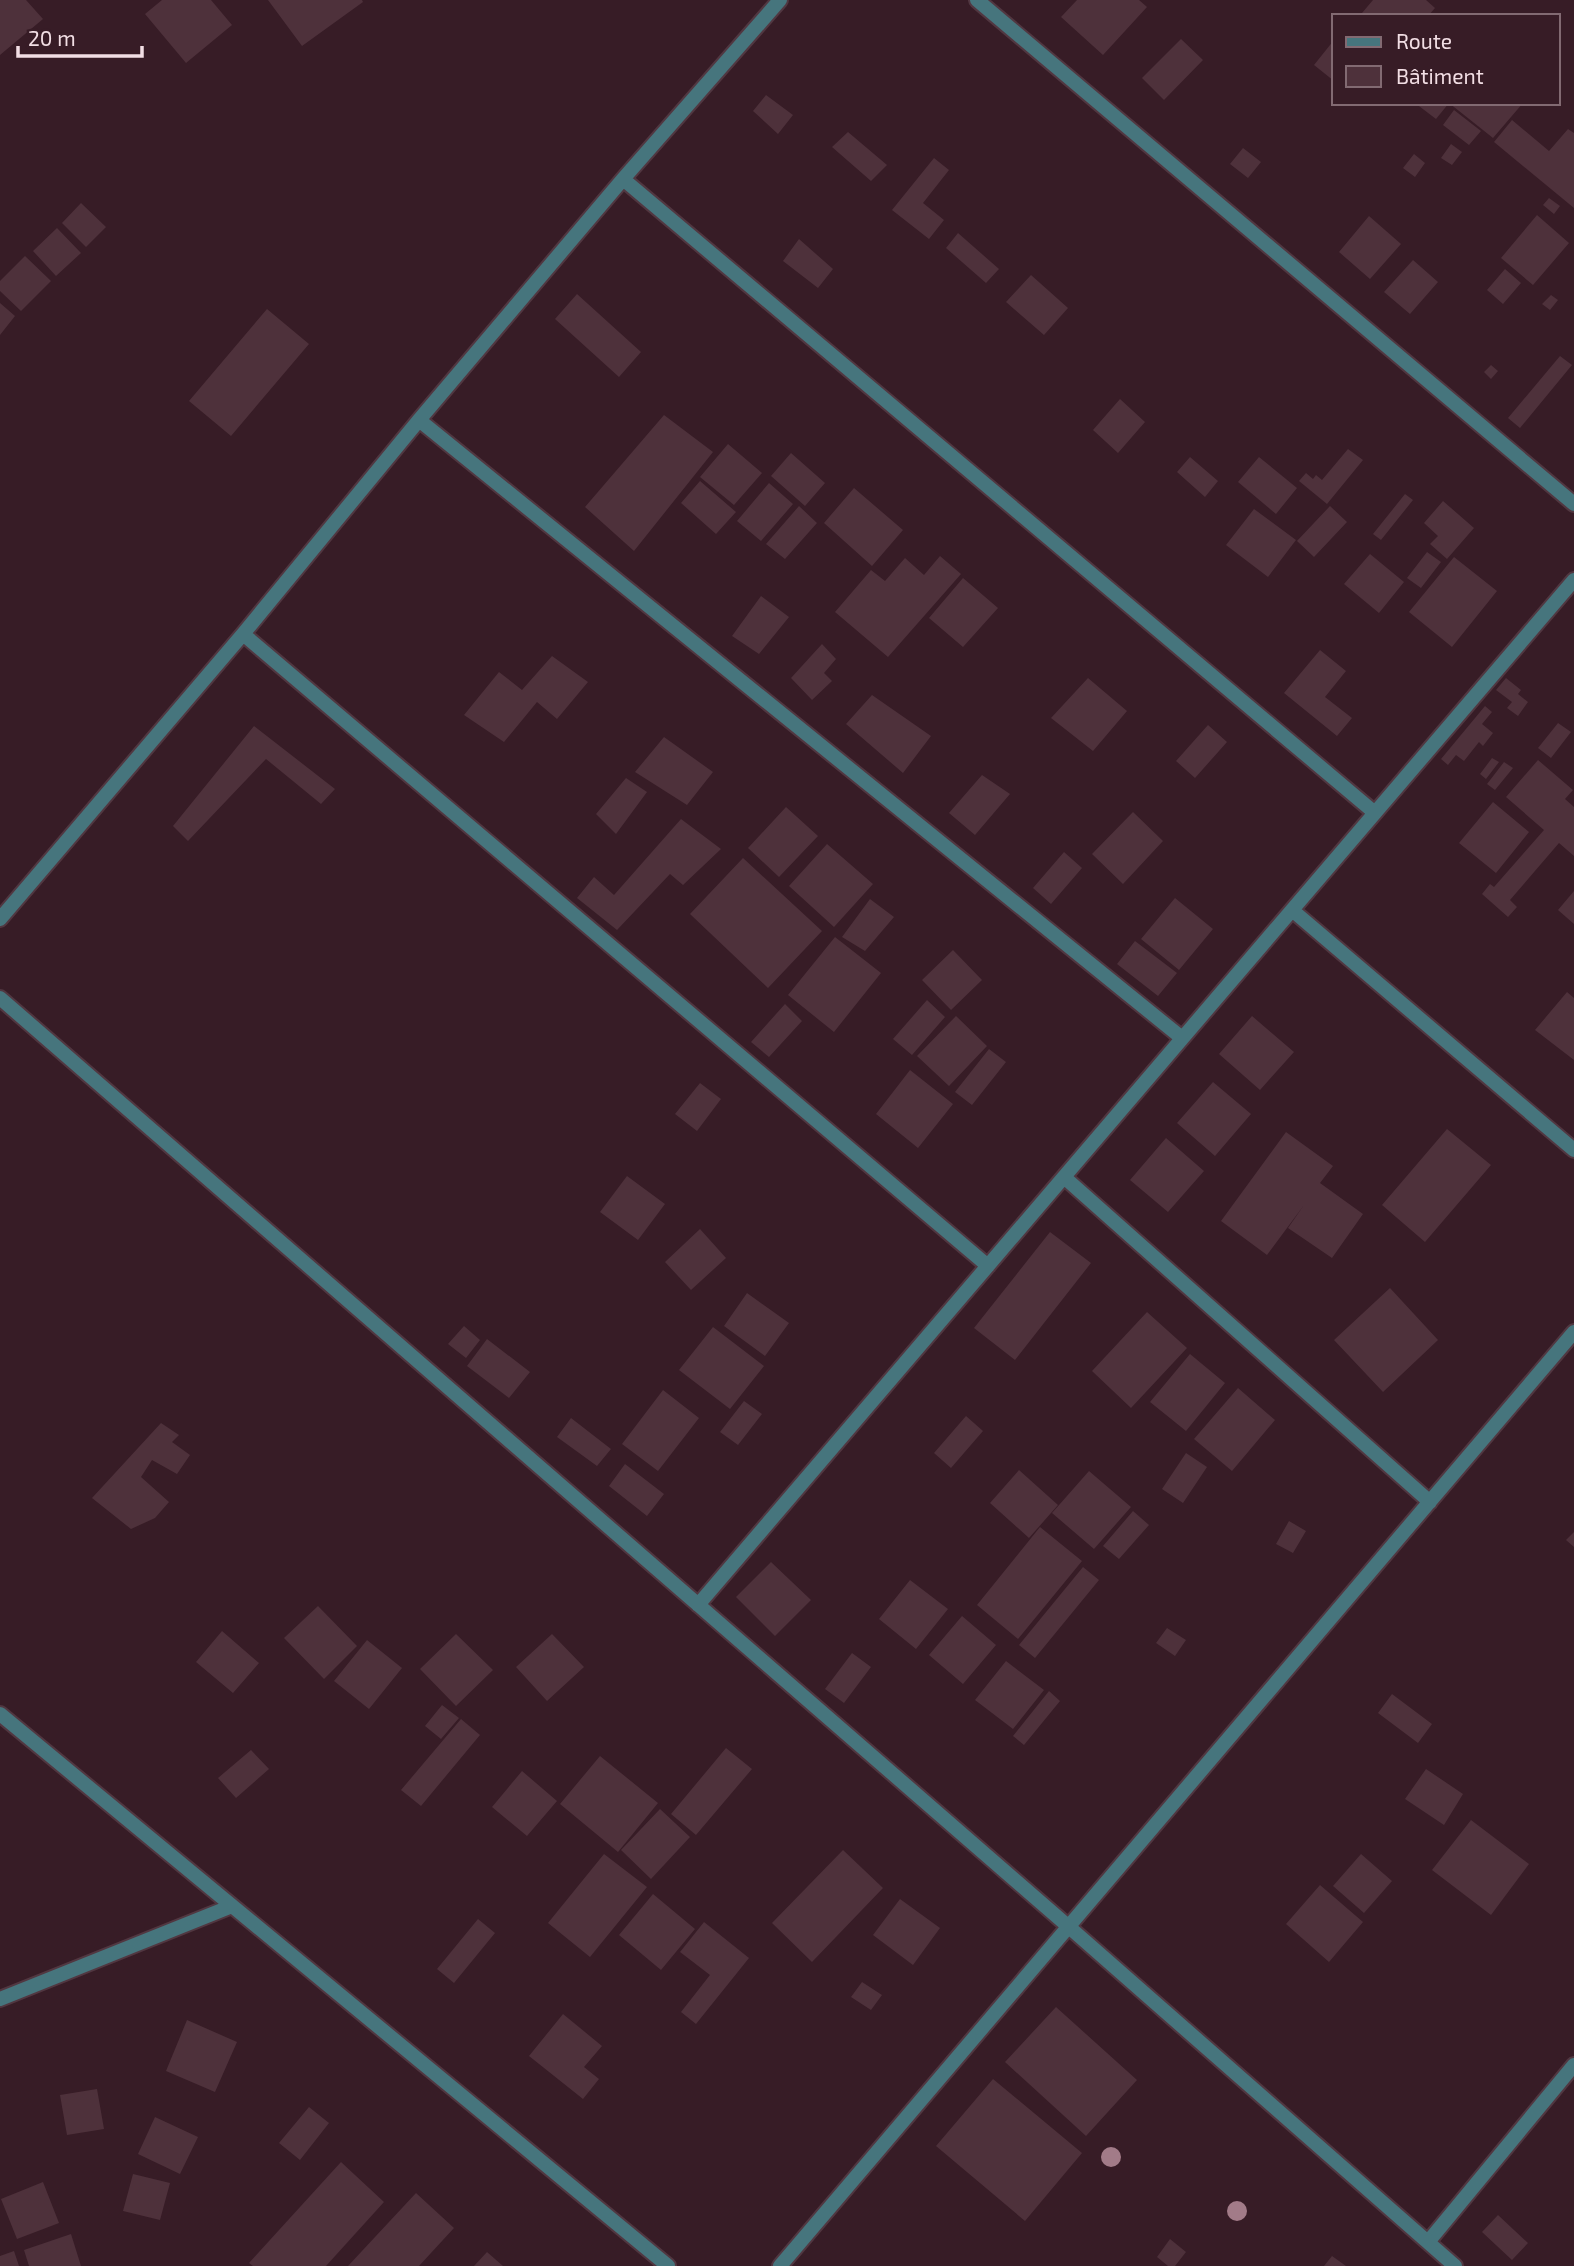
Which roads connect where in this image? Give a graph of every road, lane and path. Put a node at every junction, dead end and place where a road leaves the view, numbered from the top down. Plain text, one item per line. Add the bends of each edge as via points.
1 (780, 0) edge
2 (976, 0) edge
3 (623, 178) junction
4 (419, 420) junction
5 (1574, 504) edge
6 (1574, 580) edge
7 (243, 634) junction
8 (1375, 813) junction
9 (1292, 910) junction
10 (0, 919) edge
11 (0, 998) edge
12 (1182, 1038) junction
13 (1574, 1150) edge
14 (1064, 1177) junction
15 (988, 1266) junction
16 (1574, 1332) edge
17 (1430, 1502) junction
18 (698, 1605) junction
19 (0, 1714) edge
20 (232, 1906) junction
21 (1069, 1927) junction
22 (0, 1999) edge
23 (1574, 2066) edge
24 (1428, 2242) junction
25 (668, 2266) edge
26 (780, 2266) edge
27 (1455, 2266) edge

1 - 3 street
2 - 5 street
3 - 4 street
3 - 8 street
4 - 7 street
4 - 12 street
6 - 8 street
7 - 10 street
7 - 15 street
8 - 9 street
9 - 12 street
9 - 13 street
11 - 18 street
12 - 14 street
14 - 15 street
14 - 17 street
15 - 18 street
16 - 17 street
17 - 21 street
18 - 21 street
19 - 20 street
20 - 22 street
20 - 25 street
21 - 24 street
21 - 26 street
23 - 24 street
24 - 27 street

